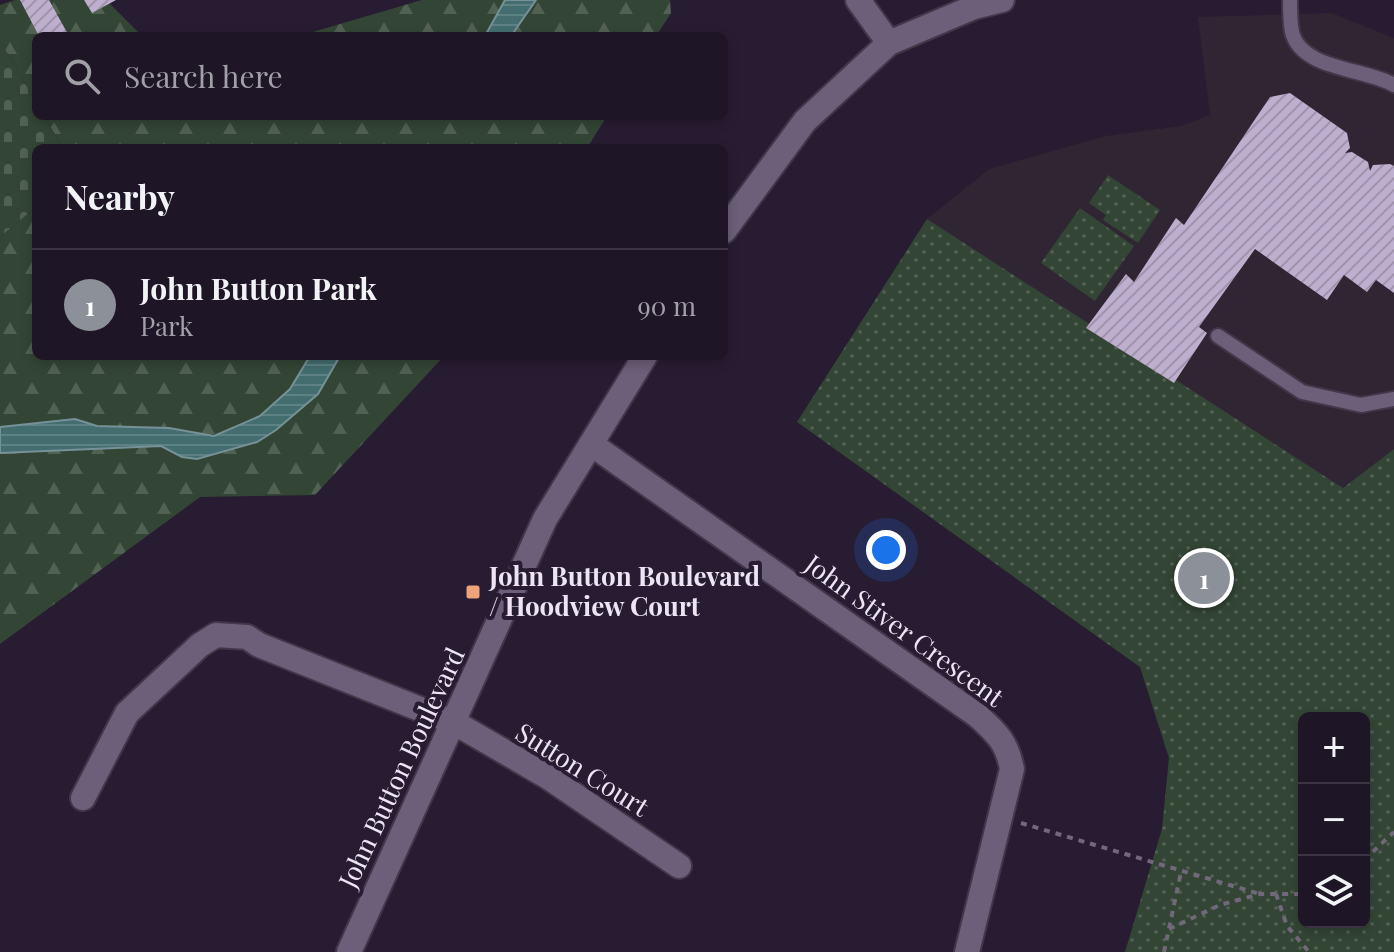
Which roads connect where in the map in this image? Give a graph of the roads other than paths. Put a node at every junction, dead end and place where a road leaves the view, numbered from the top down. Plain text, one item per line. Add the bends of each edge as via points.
1 (858, 0) edge
2 (1002, 0) edge
3 (1290, 0) edge
4 (889, 43) junction
5 (1394, 85) edge
6 (728, 226) edge
7 (1218, 336) dead end
8 (643, 360) edge
9 (1394, 399) edge
10 (591, 444) junction
11 (455, 723) junction
12 (83, 798) dead end
13 (679, 866) dead end
14 (349, 952) edge
15 (967, 952) edge

1 - 4 street
2 - 4 street
3 - 5 lane via 1296,43 1311,58
4 - 6 street via 805,121
7 - 9 lane via 1302,392 1361,405
8 - 10 street, John Button Boulevard
10 - 11 street, John Button Boulevard via 545,519
10 - 15 street, John Stiver Crescent via 995,731 1008,749 1012,769
11 - 12 street, Sutton Court via 247,637 216,635 127,713
11 - 13 street, Sutton Court via 548,777
11 - 14 street, John Button Boulevard

